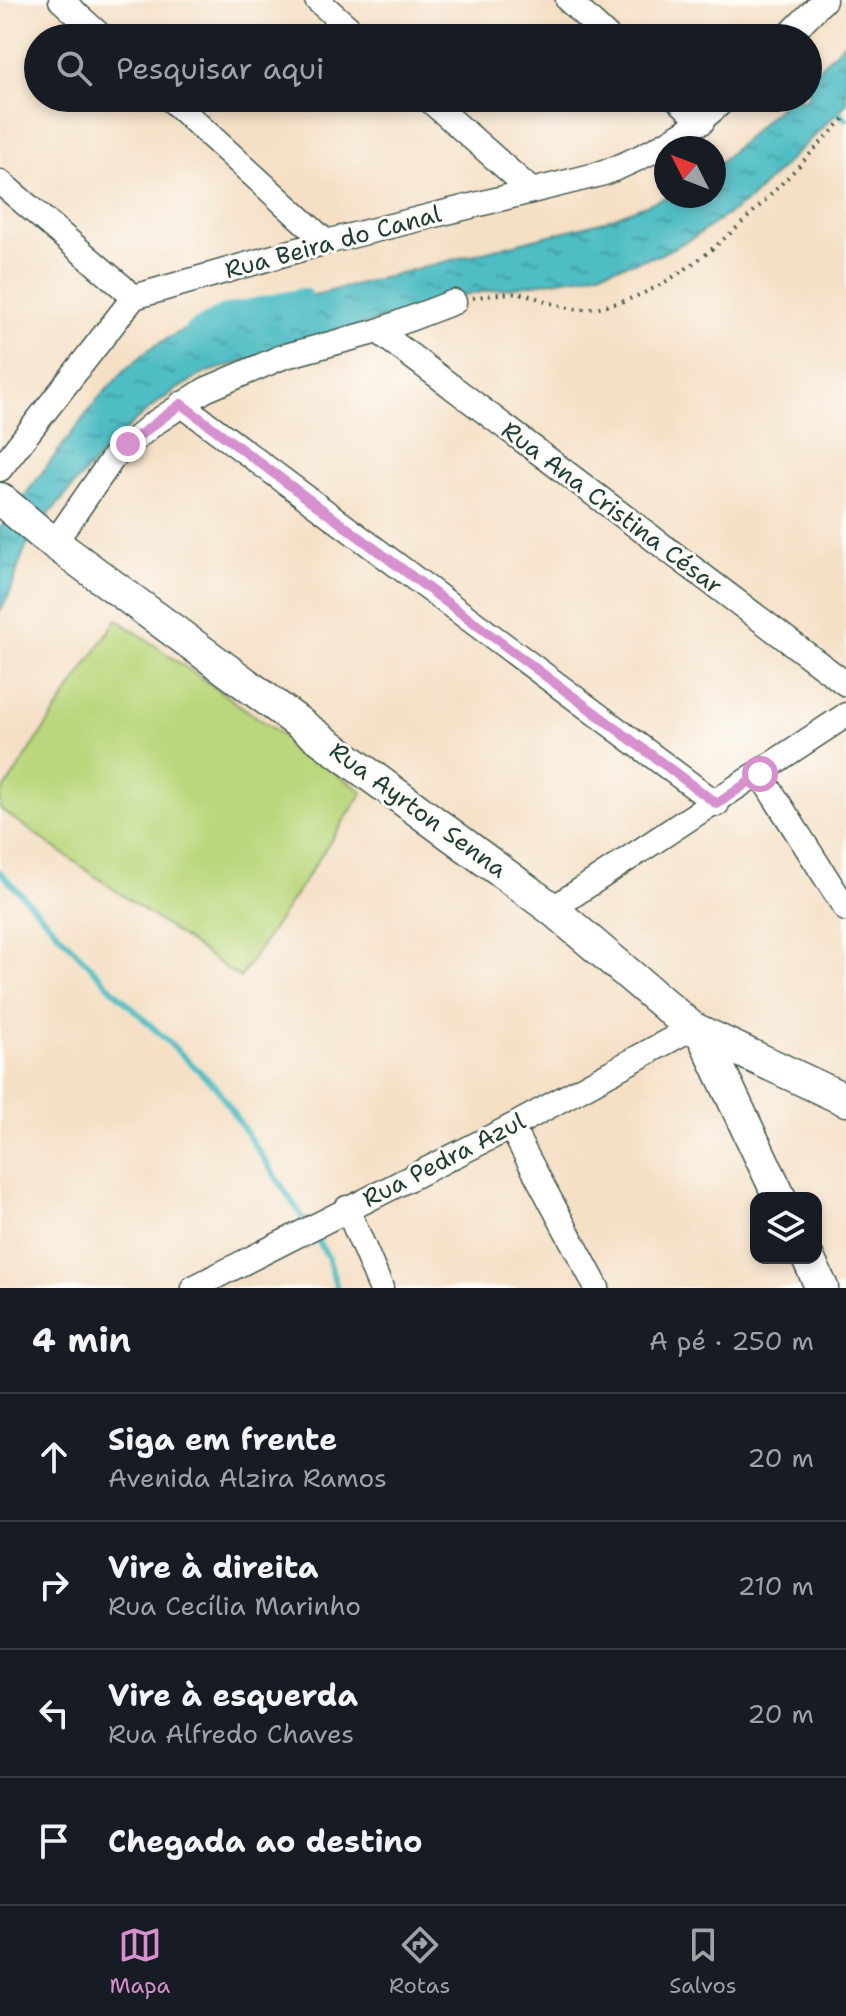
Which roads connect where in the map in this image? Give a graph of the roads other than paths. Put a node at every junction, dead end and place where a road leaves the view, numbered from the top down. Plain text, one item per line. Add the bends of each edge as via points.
1 (61, 0) edge
2 (317, 0) edge
3 (568, 0) edge
4 (823, 0) edge
5 (88, 24) edge
6 (344, 24) edge
7 (594, 24) edge
8 (800, 24) edge
9 (184, 112) edge
10 (443, 112) edge
11 (691, 112) edge
12 (712, 112) edge
13 (702, 122) junction
14 (0, 182) edge
15 (531, 190) junction
16 (326, 242) junction
17 (134, 297) junction
18 (454, 302) road end
19 (378, 331) junction
20 (181, 404) junction
21 (0, 469) edge
22 (0, 499) edge
23 (48, 538) junction
24 (846, 684) edge
25 (846, 715) edge
26 (760, 774) junction
27 (717, 804) junction
28 (552, 909) junction
29 (846, 909) edge
30 (697, 1030) junction
31 (846, 1100) edge
32 (511, 1127) junction
33 (777, 1192) edge
34 (347, 1208) junction
35 (811, 1264) edge
36 (193, 1288) edge
37 (381, 1288) edge
38 (597, 1288) edge
39 (822, 1288) edge

1 - 5 street
2 - 6 street
3 - 7 street
4 - 8 street
9 - 16 street
10 - 15 street
11 - 13 street
12 - 13 street, Rua Beira do Canal
13 - 15 street, Rua Beira do Canal via 648,156 604,173
14 - 17 street
15 - 16 street, Rua Beira do Canal
16 - 17 street, Rua Beira do Canal
17 - 21 street
18 - 19 street
19 - 20 street via 282,357
19 - 24 street, Rua Ana Cristina César
20 - 23 street via 113,458
20 - 27 street
22 - 23 main road, Rua Ayrton Senna
23 - 28 main road, Rua Ayrton Senna
25 - 26 street
26 - 27 street
26 - 29 street
27 - 28 street
28 - 30 main road, Rua Ayrton Senna
30 - 31 main road, Rua Ayrton Senna
30 - 32 street, Rua Pedra Azul
30 - 33 main road
32 - 34 street, Rua Pedra Azul
32 - 38 street
34 - 36 street, Rua Pedra Azul
34 - 37 street
35 - 39 main road

